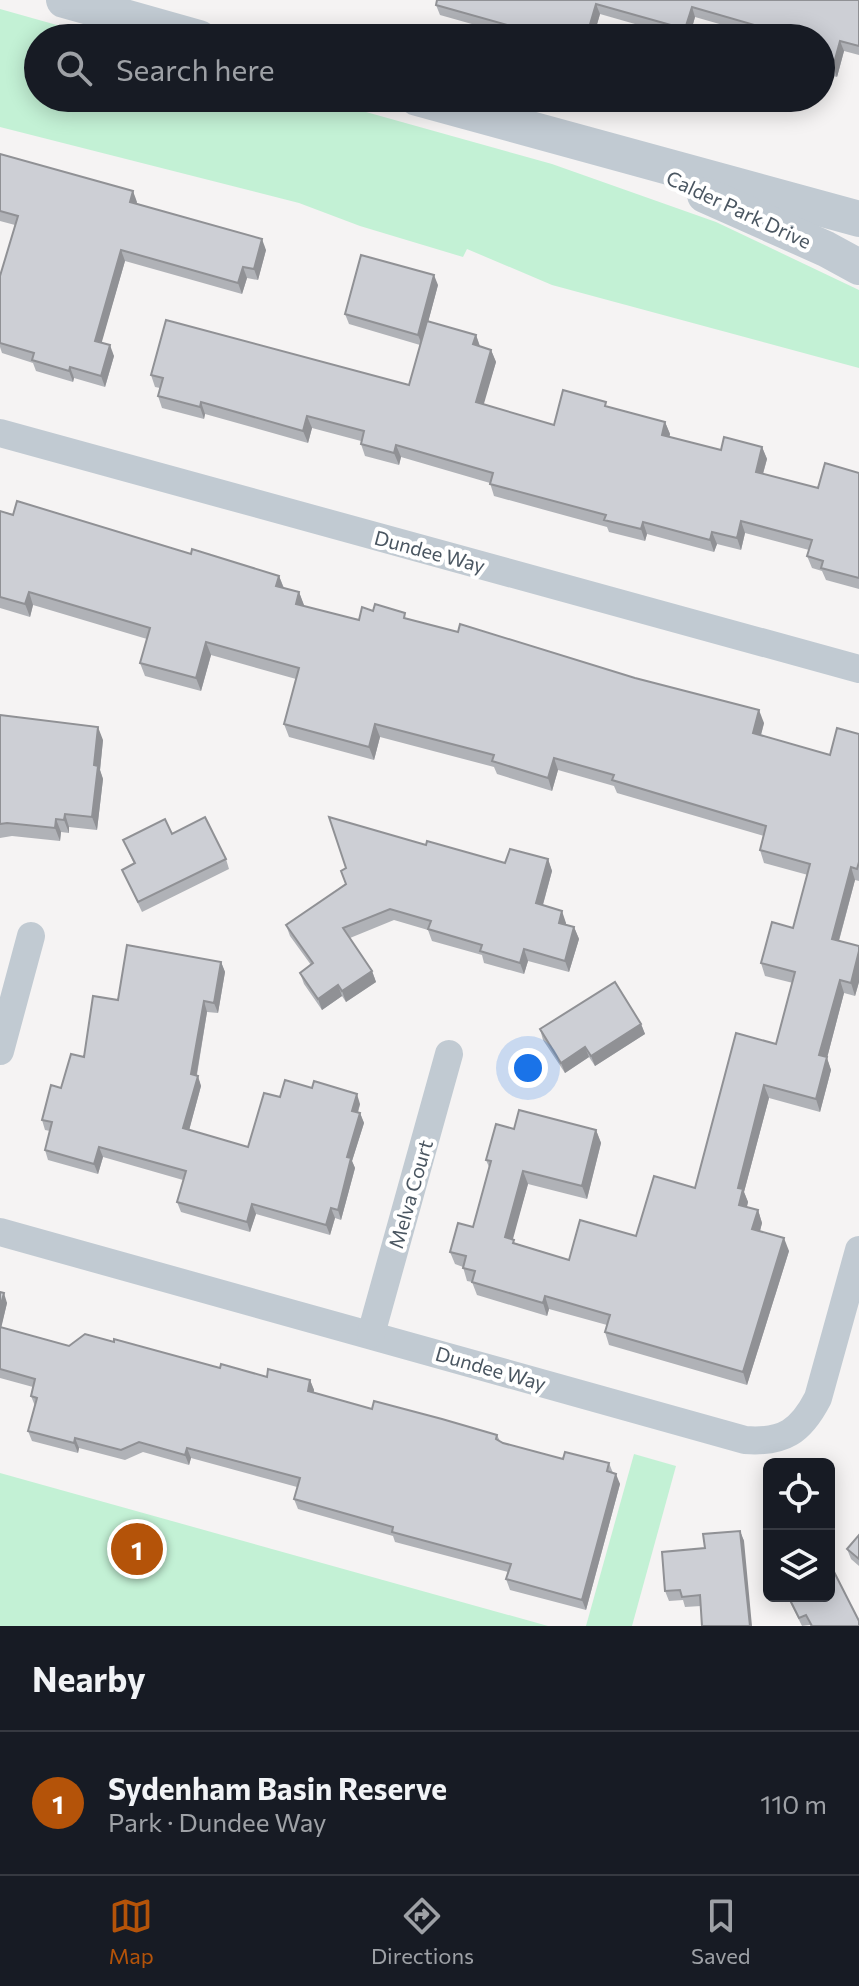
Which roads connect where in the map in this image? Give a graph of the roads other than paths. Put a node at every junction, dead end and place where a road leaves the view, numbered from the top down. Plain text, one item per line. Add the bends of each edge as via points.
1 (64, 0) edge
2 (137, 10) edge
3 (168, 24) edge
4 (468, 112) edge
5 (617, 153) junction
6 (859, 219) edge
7 (859, 267) edge
8 (0, 433) edge
9 (859, 669) edge
10 (31, 936) dead end
11 (0, 1051) edge
12 (449, 1054) dead end
13 (0, 1232) edge
14 (859, 1250) edge
15 (371, 1334) junction

1 - 2 street
2 - 3 street
4 - 5 street, Calder Park Drive
5 - 6 street, Calder Park Drive
5 - 7 street, Calder Park Drive
8 - 9 street, Dundee Way
10 - 11 street
12 - 15 street, Melva Court
13 - 15 street, Dundee Way
14 - 15 street, Dundee Way via 818,1398 806,1420 774,1439 745,1440

